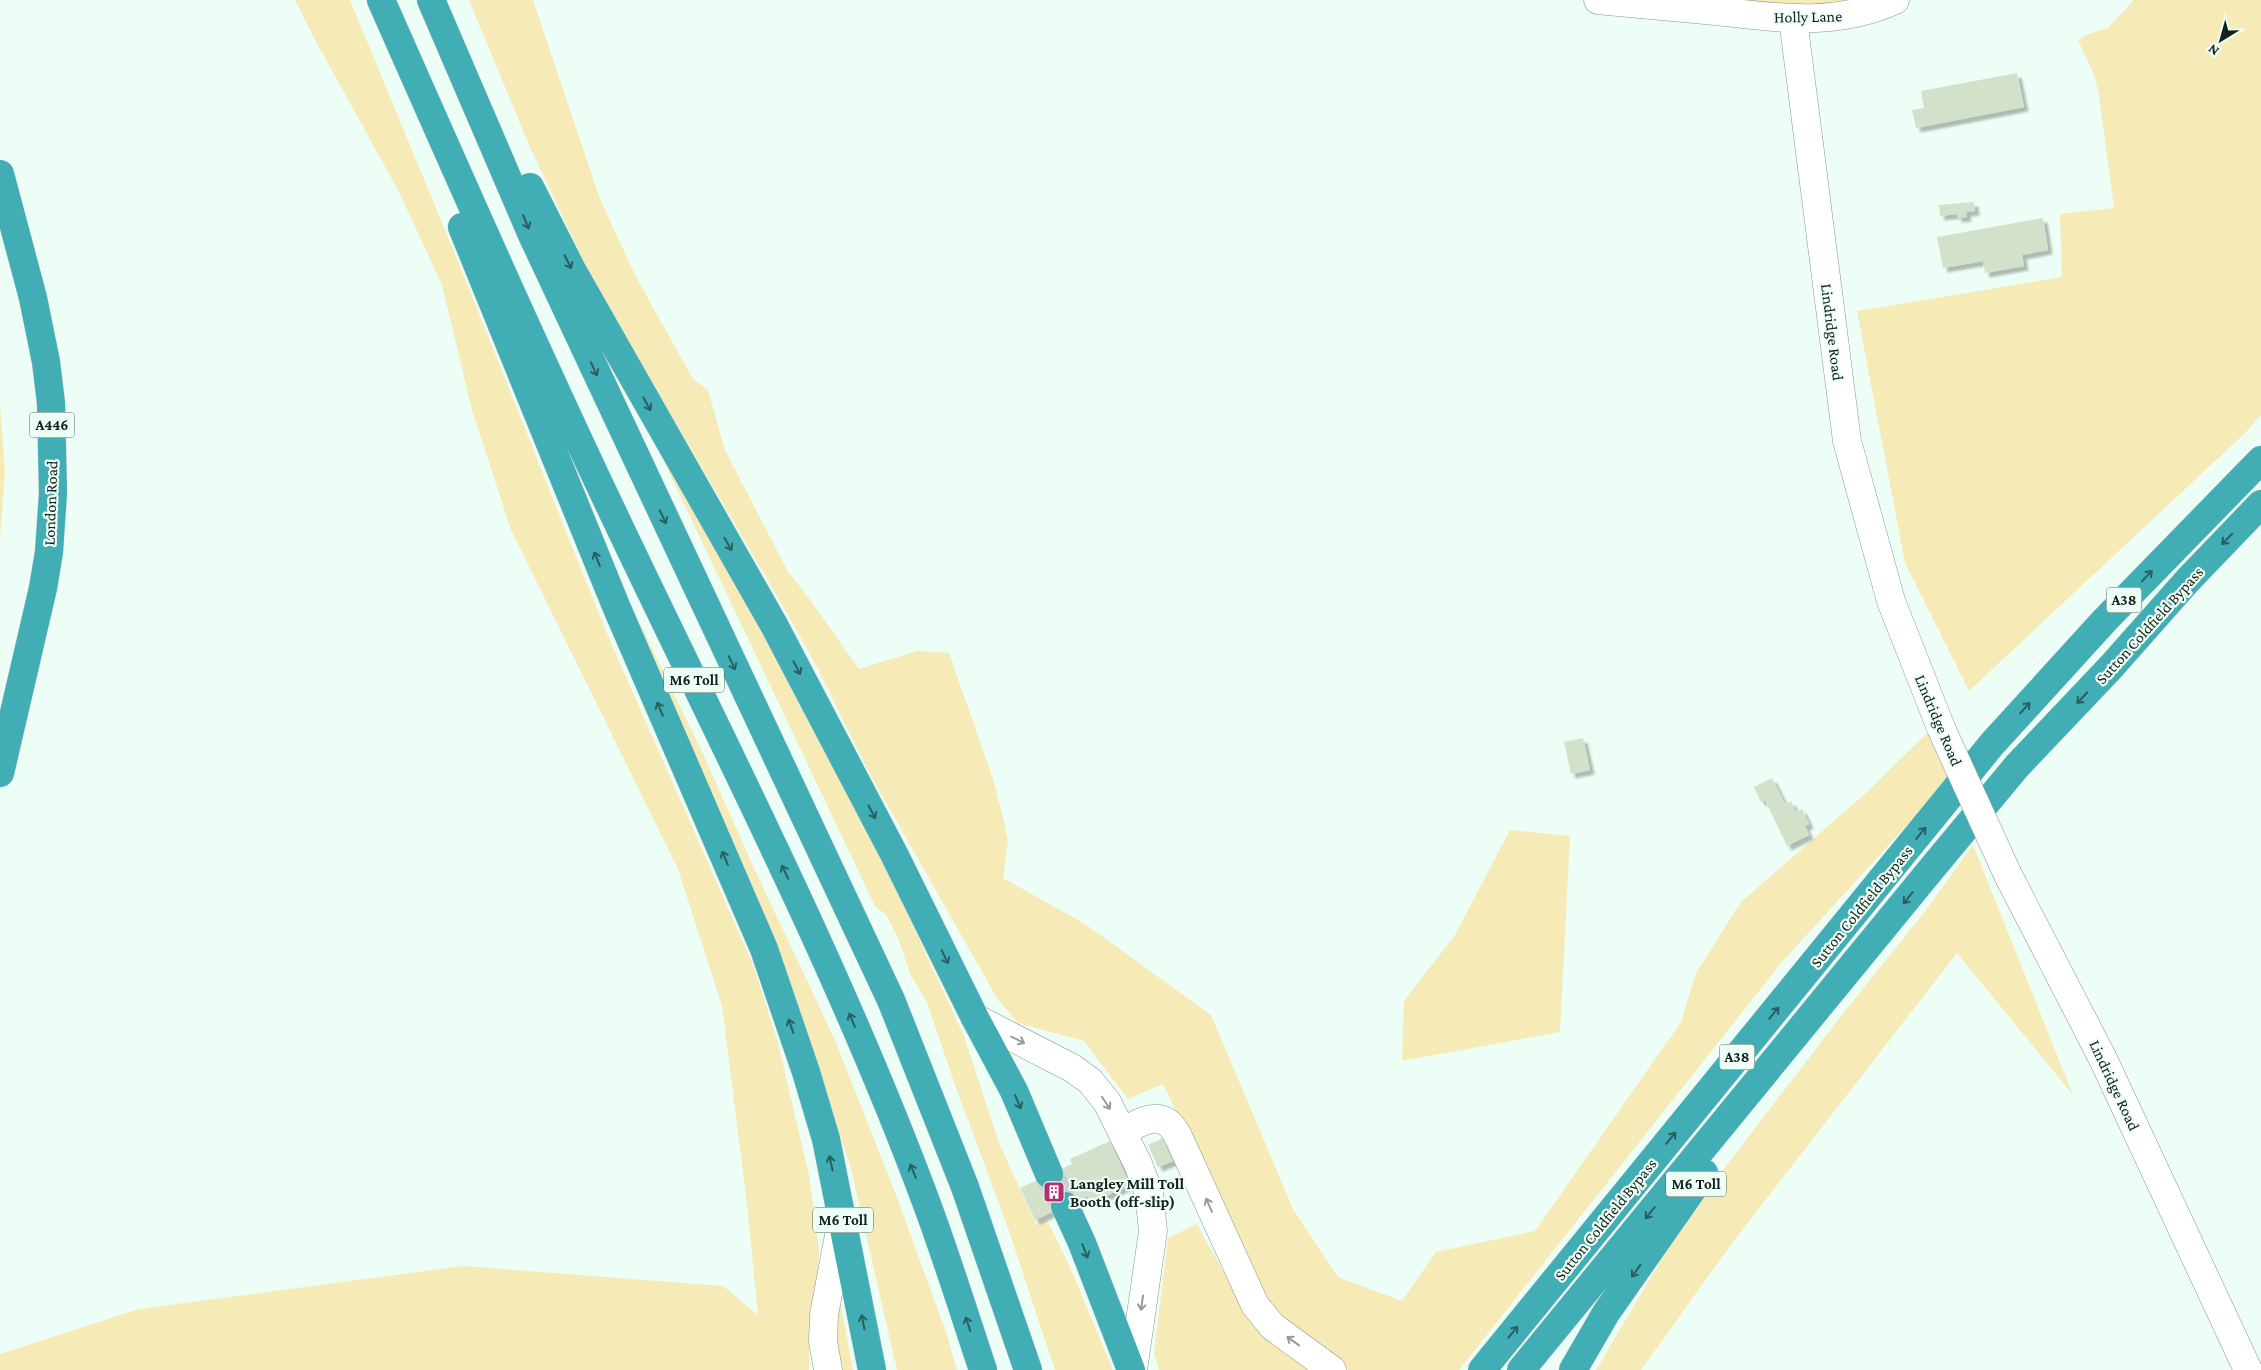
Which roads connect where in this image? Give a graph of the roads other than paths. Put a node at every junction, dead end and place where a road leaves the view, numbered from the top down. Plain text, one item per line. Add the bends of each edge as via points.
1 (380, 0) edge
2 (433, 0) edge
3 (1598, 0) edge
4 (1895, 0) edge
5 (1793, 19) junction
6 (0, 174) edge
7 (2261, 460) edge
8 (2261, 504) edge
9 (0, 773) edge
10 (1823, 1001) junction
11 (975, 1018) junction
12 (1122, 1132) junction
13 (1049, 1174) tunnel mouth
14 (1065, 1206) tunnel mouth
15 (842, 1217) junction
16 (828, 1370) edge
17 (872, 1370) edge
18 (983, 1370) edge
19 (1028, 1370) edge
20 (1132, 1370) edge
21 (1332, 1370) edge
22 (1482, 1370) edge
23 (1521, 1370) edge
24 (1573, 1370) edge
25 (2248, 1370) edge

15 -> 1 highway, M6 Toll via 826,1139 764,949 616,606 479,272
18 -> 1 highway, M6 Toll via 924,1197 854,1024 491,250
2 -> 11 highway via 572,270 774,624
2 -> 19 highway, M6 Toll via 540,253 891,1000 965,1187
3 - 5 street, Holly Lane
4 - 5 street, Holly Lane via 1850,16
5 - 25 street, Lindridge Road, bridge via 1847,441 1891,601 1941,728 2008,875 2103,1059
6 - 9 highway, London Road / A446 via 33,298 46,362 51,403 53,493 44,588
22 -> 7 highway, Sutton Coldfield Bypass / A38 via 1992,744 2105,620
8 -> 10 highway, Sutton Coldfield Bypass / A38 via 2018,766
10 -> 23 highway, Sutton Coldfield Bypass / A38
10 -> 24 highway, M6 Toll via 1606,1313
11 -> 12 street via 1072,1068 1090,1081 1107,1102
11 -> 13 highway via 1014,1091
12 -> 20 street via 1149,1193 1153,1231
21 -> 12 street via 1272,1326 1254,1305 1178,1136 1168,1123 1145,1120
14 -> 20 highway
15 - 16 street via 824,1314 822,1341
17 -> 15 highway, M6 Toll

